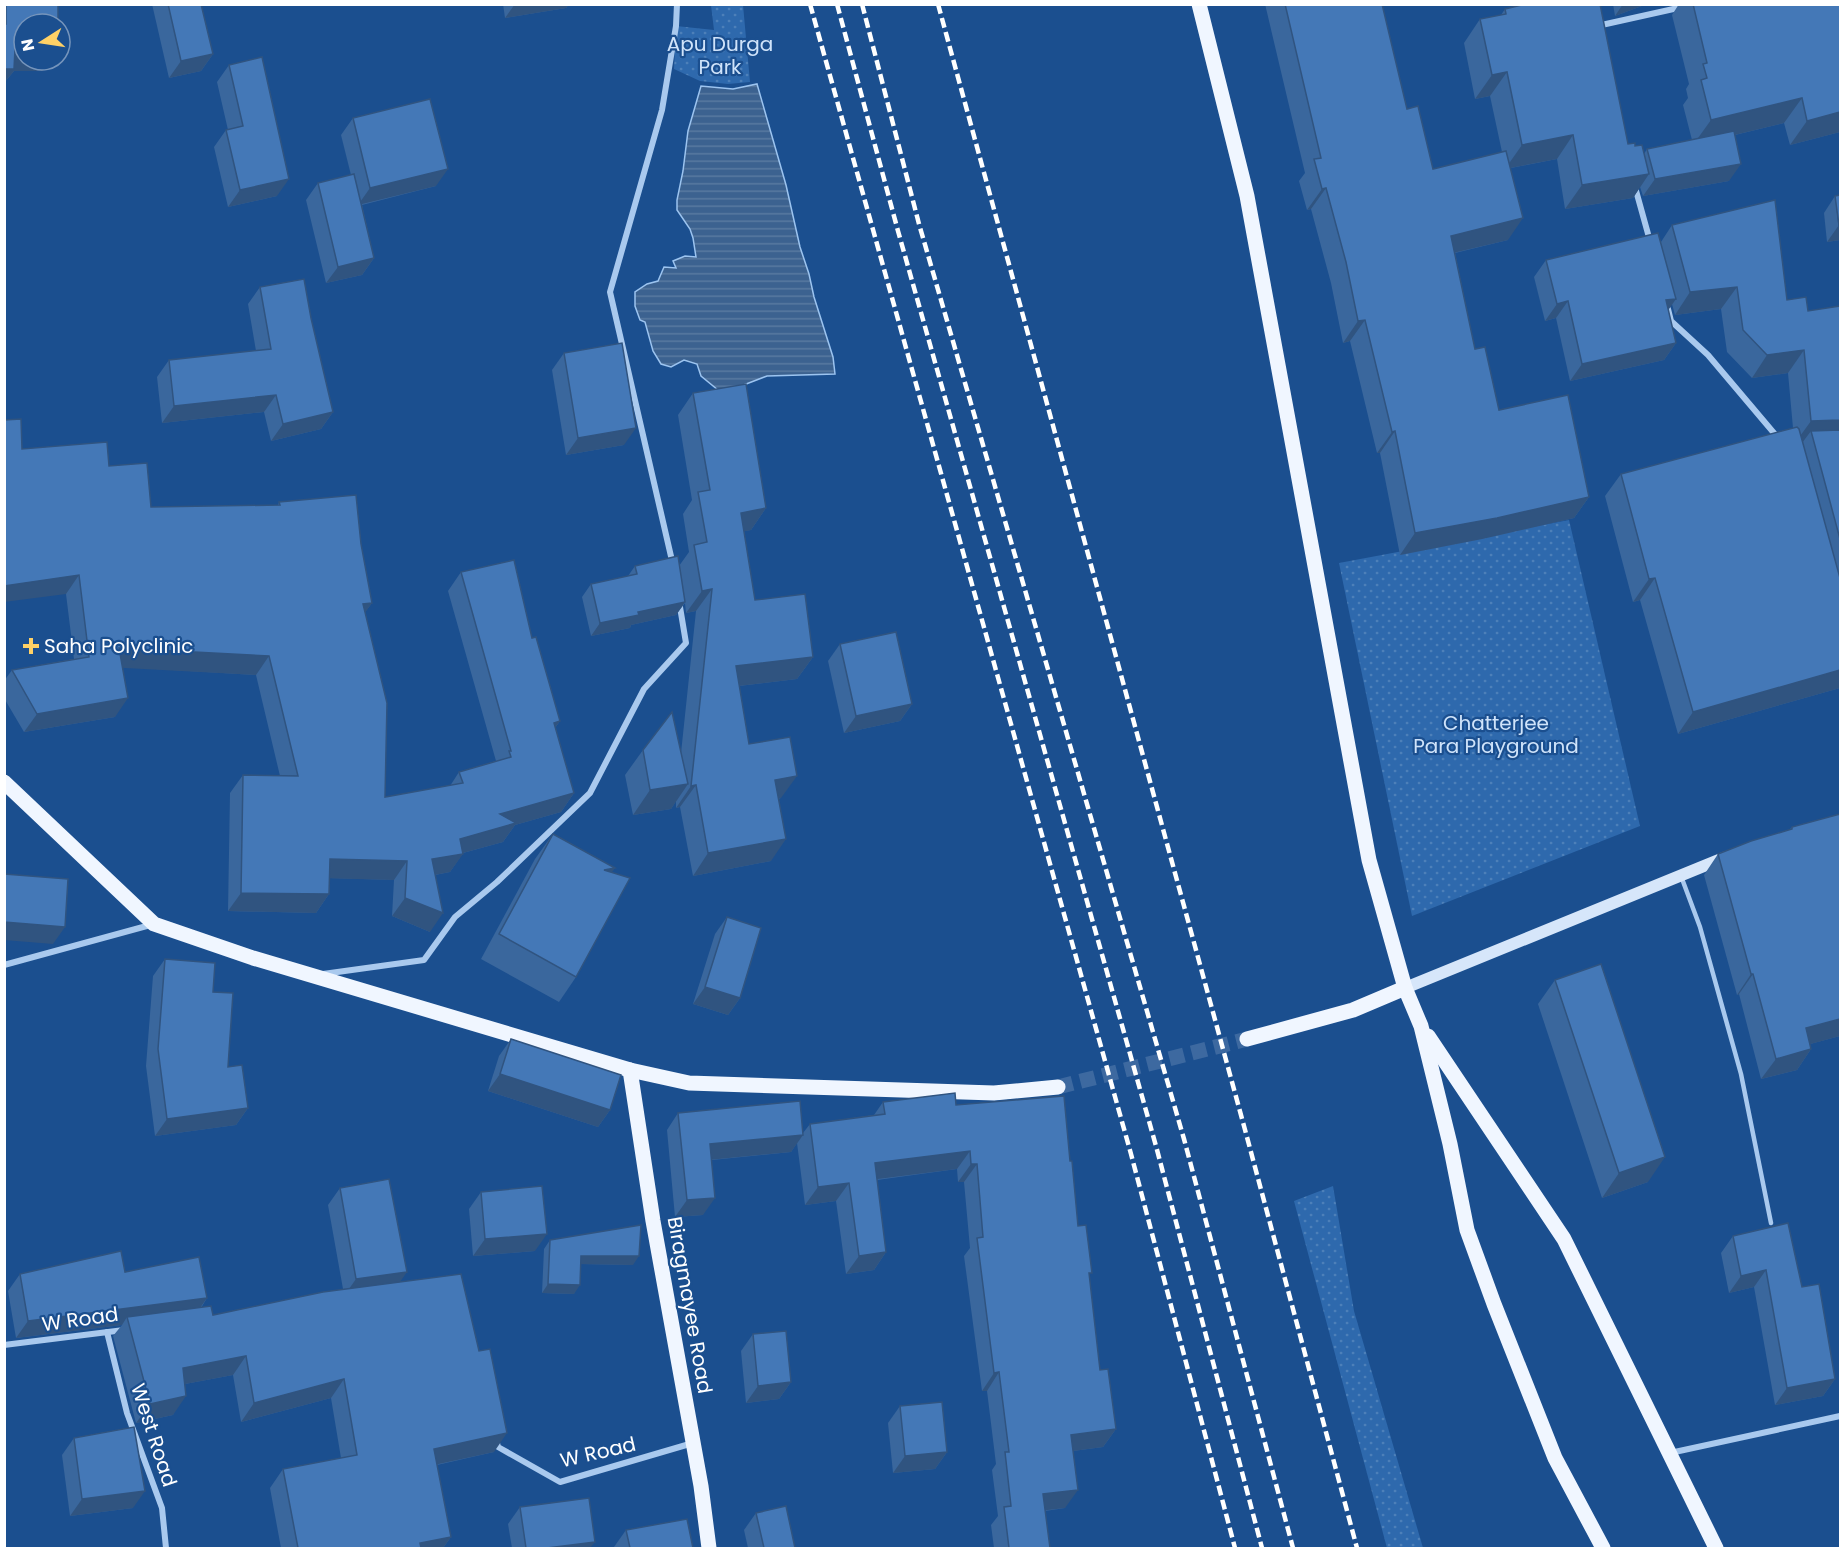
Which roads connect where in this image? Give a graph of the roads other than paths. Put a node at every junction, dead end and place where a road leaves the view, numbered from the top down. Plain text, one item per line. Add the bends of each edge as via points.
1 (677, 4) edge
2 (1199, 4) edge
3 (1696, 4) edge
4 (1595, 37) edge
5 (1633, 180) edge
6 (1652, 250) edge
7 (1666, 300) edge
8 (1781, 441) edge
9 (673, 569) edge
10 (677, 590) edge
11 (4, 782) edge
12 (1741, 851) edge
13 (1681, 876) junction
14 (154, 924) junction
15 (4, 965) edge
16 (314, 975) junction
17 (1405, 988) junction
18 (1421, 1026) junction
19 (1247, 1039) tunnel mouth
20 (630, 1070) junction
21 (1058, 1087) tunnel mouth
22 (1770, 1223) dead end
23 (130, 1329) edge
24 (107, 1332) junction
25 (4, 1346) edge
26 (1840, 1416) edge
27 (496, 1437) edge
28 (694, 1443) junction
29 (1669, 1453) junction
30 (166, 1548) edge
31 (709, 1548) edge
32 (1603, 1548) edge
33 (1716, 1548) edge

1 - 9 street via 662,110 610,292
2 - 17 main road via 1247,196 1369,860
3 - 4 street via 1591,24
5 - 6 street
7 - 8 street via 1671,321 1708,355
10 - 16 street via 686,643 644,689 590,793 455,917 424,960
11 - 14 main road
12 - 13 main road
13 - 17 main road
13 - 22 lane via 1700,927 1741,1074
14 - 15 street
14 - 16 main road
16 - 20 main road
17 - 18 main road
17 - 19 main road via 1353,1010
18 - 29 main road via 1564,1239
18 - 32 main road via 1467,1230 1555,1458
20 - 21 main road via 689,1083 994,1093
20 - 28 main road, Biragmayee Road
23 - 24 street, W Road
24 - 25 street, W Road
24 - 30 street, West Road via 127,1413 162,1508
26 - 29 street
27 - 28 street, W Road via 498,1447 560,1482
28 - 31 main road, Biragmayee Road
29 - 33 main road

